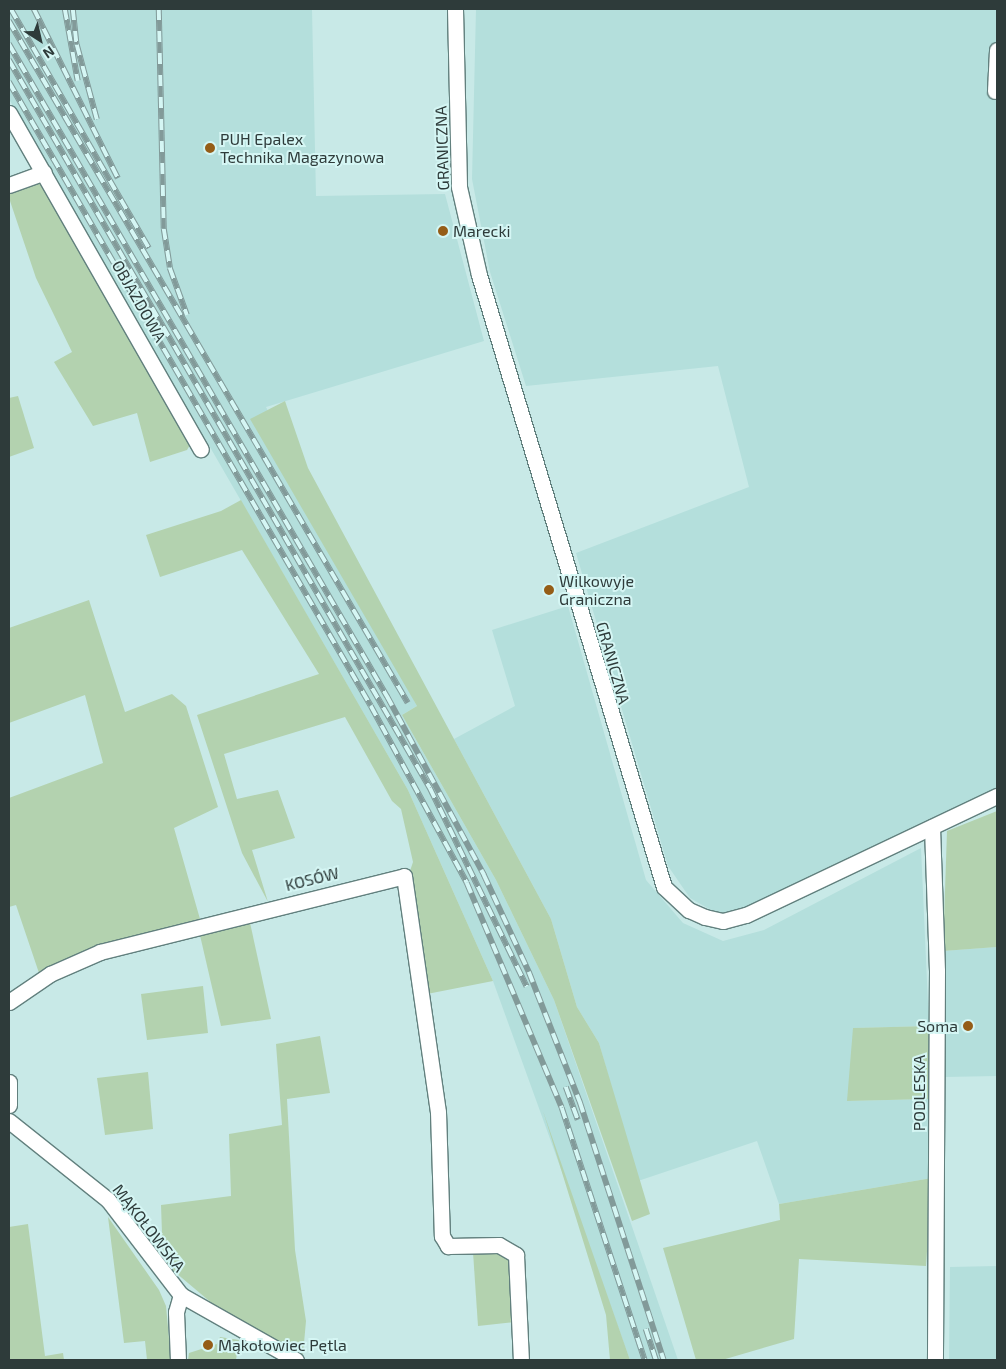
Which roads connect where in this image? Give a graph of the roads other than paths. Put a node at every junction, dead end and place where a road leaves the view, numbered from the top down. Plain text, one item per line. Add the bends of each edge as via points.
1 (455, 9) edge
2 (997, 50) edge
3 (995, 91) dead end
4 (9, 113) edge
5 (44, 172) junction
6 (9, 185) edge
7 (201, 449) dead end
8 (997, 796) edge
9 (932, 827) junction
10 (9, 1002) edge
11 (9, 1082) edge
12 (9, 1105) edge
13 (9, 1121) edge
14 (181, 1295) junction
15 (178, 1360) edge
16 (296, 1360) edge
17 (521, 1360) edge
18 (935, 1360) edge

1 - 9 street, GRANICZNA via 459,187 479,275 664,887 689,910 723,921 769,906
2 - 3 street
4 - 5 street, OBJAZDOWA
5 - 6 street
5 - 7 street, OBJAZDOWA
8 - 9 street, GRANICZNA
9 - 18 street, PODLESKA via 937,971
10 - 17 street, KOSÓW via 50,974 100,952 404,876 438,1112 444,1242 455,1248 500,1245 516,1255
11 - 12 street
13 - 14 street, MĄKOŁOWSKA via 108,1200
14 - 15 street via 176,1312
14 - 16 street, MĄKOŁOWSKA

